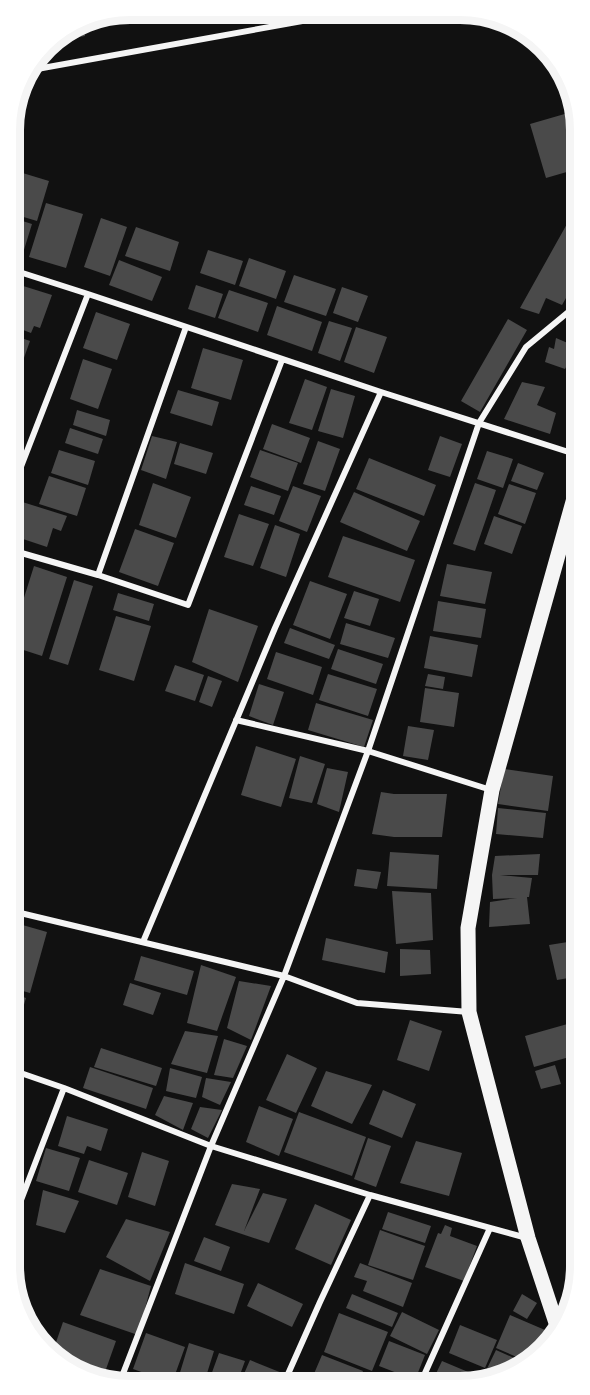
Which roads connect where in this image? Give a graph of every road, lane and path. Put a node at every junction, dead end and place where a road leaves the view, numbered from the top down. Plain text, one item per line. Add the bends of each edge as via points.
1 (303, 20) edge
2 (37, 69) edge
3 (20, 272) edge
4 (88, 294) junction
5 (570, 310) edge
6 (186, 327) junction
7 (282, 360) junction
8 (381, 392) junction
9 (479, 423) junction
10 (570, 451) edge
11 (20, 469) edge
12 (570, 512) edge
13 (20, 553) edge
14 (98, 575) junction
15 (236, 720) junction
16 (368, 751) junction
17 (492, 790) junction
18 (20, 913) edge
19 (143, 942) junction
20 (284, 976) junction
21 (469, 1012) junction
22 (20, 1073) edge
23 (64, 1088) junction
24 (211, 1146) junction
25 (370, 1195) junction
26 (20, 1203) edge
27 (490, 1228) junction
28 (528, 1238) junction
29 (555, 1321) edge
30 (122, 1375) edge
31 (287, 1376) edge
32 (424, 1376) edge

1 - 2 street
3 - 4 street
4 - 6 street
4 - 11 street
5 - 9 street via 526,347
6 - 7 street
6 - 14 street
7 - 8 street
7 - 14 street via 188,604
8 - 9 street
8 - 15 street
9 - 10 street
9 - 16 street
12 - 17 main road
13 - 14 street
15 - 16 street
15 - 19 street
16 - 17 street
16 - 20 street
17 - 21 main road via 468,927
18 - 19 street
19 - 20 street
20 - 21 street via 357,1003
20 - 24 street
21 - 28 main road
22 - 23 street
23 - 24 street
23 - 26 street
24 - 25 street
24 - 30 street
25 - 27 street
25 - 31 street
27 - 28 street
27 - 32 street
28 - 29 main road

